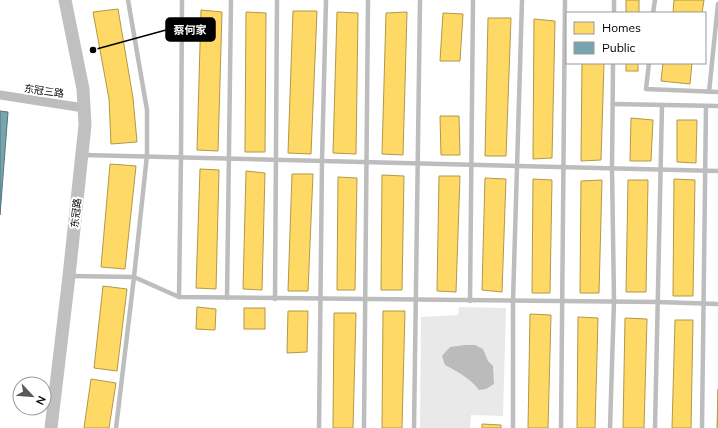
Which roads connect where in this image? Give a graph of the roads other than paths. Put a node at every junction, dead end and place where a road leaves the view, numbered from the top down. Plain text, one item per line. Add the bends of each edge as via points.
1 (65, 0) edge
2 (128, 0) edge
3 (182, 0) edge
4 (231, 0) edge
5 (277, 0) edge
6 (326, 0) edge
7 (368, 0) edge
8 (420, 0) edge
9 (473, 0) edge
10 (522, 0) edge
11 (565, 0) edge
12 (614, 0) edge
13 (655, 0) edge
14 (718, 4) edge
15 (614, 12) edge
16 (653, 12) edge
17 (613, 64) edge
18 (649, 64) edge
19 (709, 92) junction
20 (718, 92) edge
21 (0, 95) edge
22 (613, 104) junction
23 (662, 104) junction
24 (706, 106) junction
25 (718, 106) edge
26 (84, 108) junction
27 (82, 155) junction
28 (147, 155) junction
29 (182, 156) junction
30 (229, 158) junction
31 (277, 159) junction
32 (322, 161) junction
33 (366, 162) junction
34 (418, 164) junction
35 (472, 165) junction
36 (518, 166) junction
37 (564, 167) junction
38 (612, 168) junction
39 (661, 170) junction
40 (706, 171) junction
41 (718, 171) edge
42 (69, 276) junction
43 (134, 277) junction
44 (179, 297) junction
45 (227, 298) junction
46 (275, 299) junction
47 (321, 299) junction
48 (365, 300) junction
49 (416, 300) junction
50 (470, 301) junction
51 (513, 301) junction
52 (563, 301) junction
53 (614, 301) junction
54 (658, 302) junction
55 (704, 303) junction
56 (718, 304) edge
57 (51, 428) edge
58 (116, 428) edge
59 (319, 428) edge
60 (364, 428) edge
61 (414, 428) edge
62 (513, 428) edge
63 (561, 428) edge
64 (610, 428) edge
65 (656, 428) edge
66 (702, 428) edge

1 - 26 main road, 东冠路 via 83,88
2 - 28 lane via 147,110
3 - 29 lane
4 - 30 lane
5 - 31 lane
6 - 32 lane
7 - 33 lane
8 - 34 lane
9 - 35 lane
10 - 36 lane
11 - 37 lane
12 - 15 lane
13 - 16 lane
14 - 19 lane
17 - 22 lane
18 - 19 lane via 646,89
19 - 20 lane
21 - 26 street, 东冠三路
22 - 23 lane
22 - 38 lane
23 - 24 lane
23 - 39 lane
24 - 25 lane
24 - 40 lane
26 - 27 main road, 东冠路
27 - 28 lane
27 - 42 main road, 东冠路
28 - 29 lane
28 - 43 lane
29 - 30 lane
29 - 44 lane
30 - 31 lane
30 - 45 lane
31 - 32 lane
31 - 46 lane
32 - 33 lane
32 - 47 lane
33 - 34 lane
33 - 48 lane
34 - 35 lane
34 - 49 lane
35 - 36 lane
35 - 50 lane
36 - 37 lane
36 - 51 lane
37 - 38 lane
37 - 52 lane
38 - 39 lane
38 - 53 lane
39 - 40 lane
39 - 54 lane
40 - 41 lane
40 - 55 lane
42 - 43 lane
42 - 57 main road, 东冠路
43 - 44 lane
43 - 58 lane
44 - 45 lane
45 - 46 lane
46 - 47 lane
47 - 48 lane
47 - 59 lane
48 - 49 lane
48 - 60 lane
49 - 50 lane
49 - 61 lane
50 - 51 lane
51 - 52 lane
51 - 62 lane
52 - 53 lane
52 - 63 lane
53 - 54 lane
53 - 64 lane
54 - 55 lane
54 - 65 lane
55 - 56 lane
55 - 66 lane

